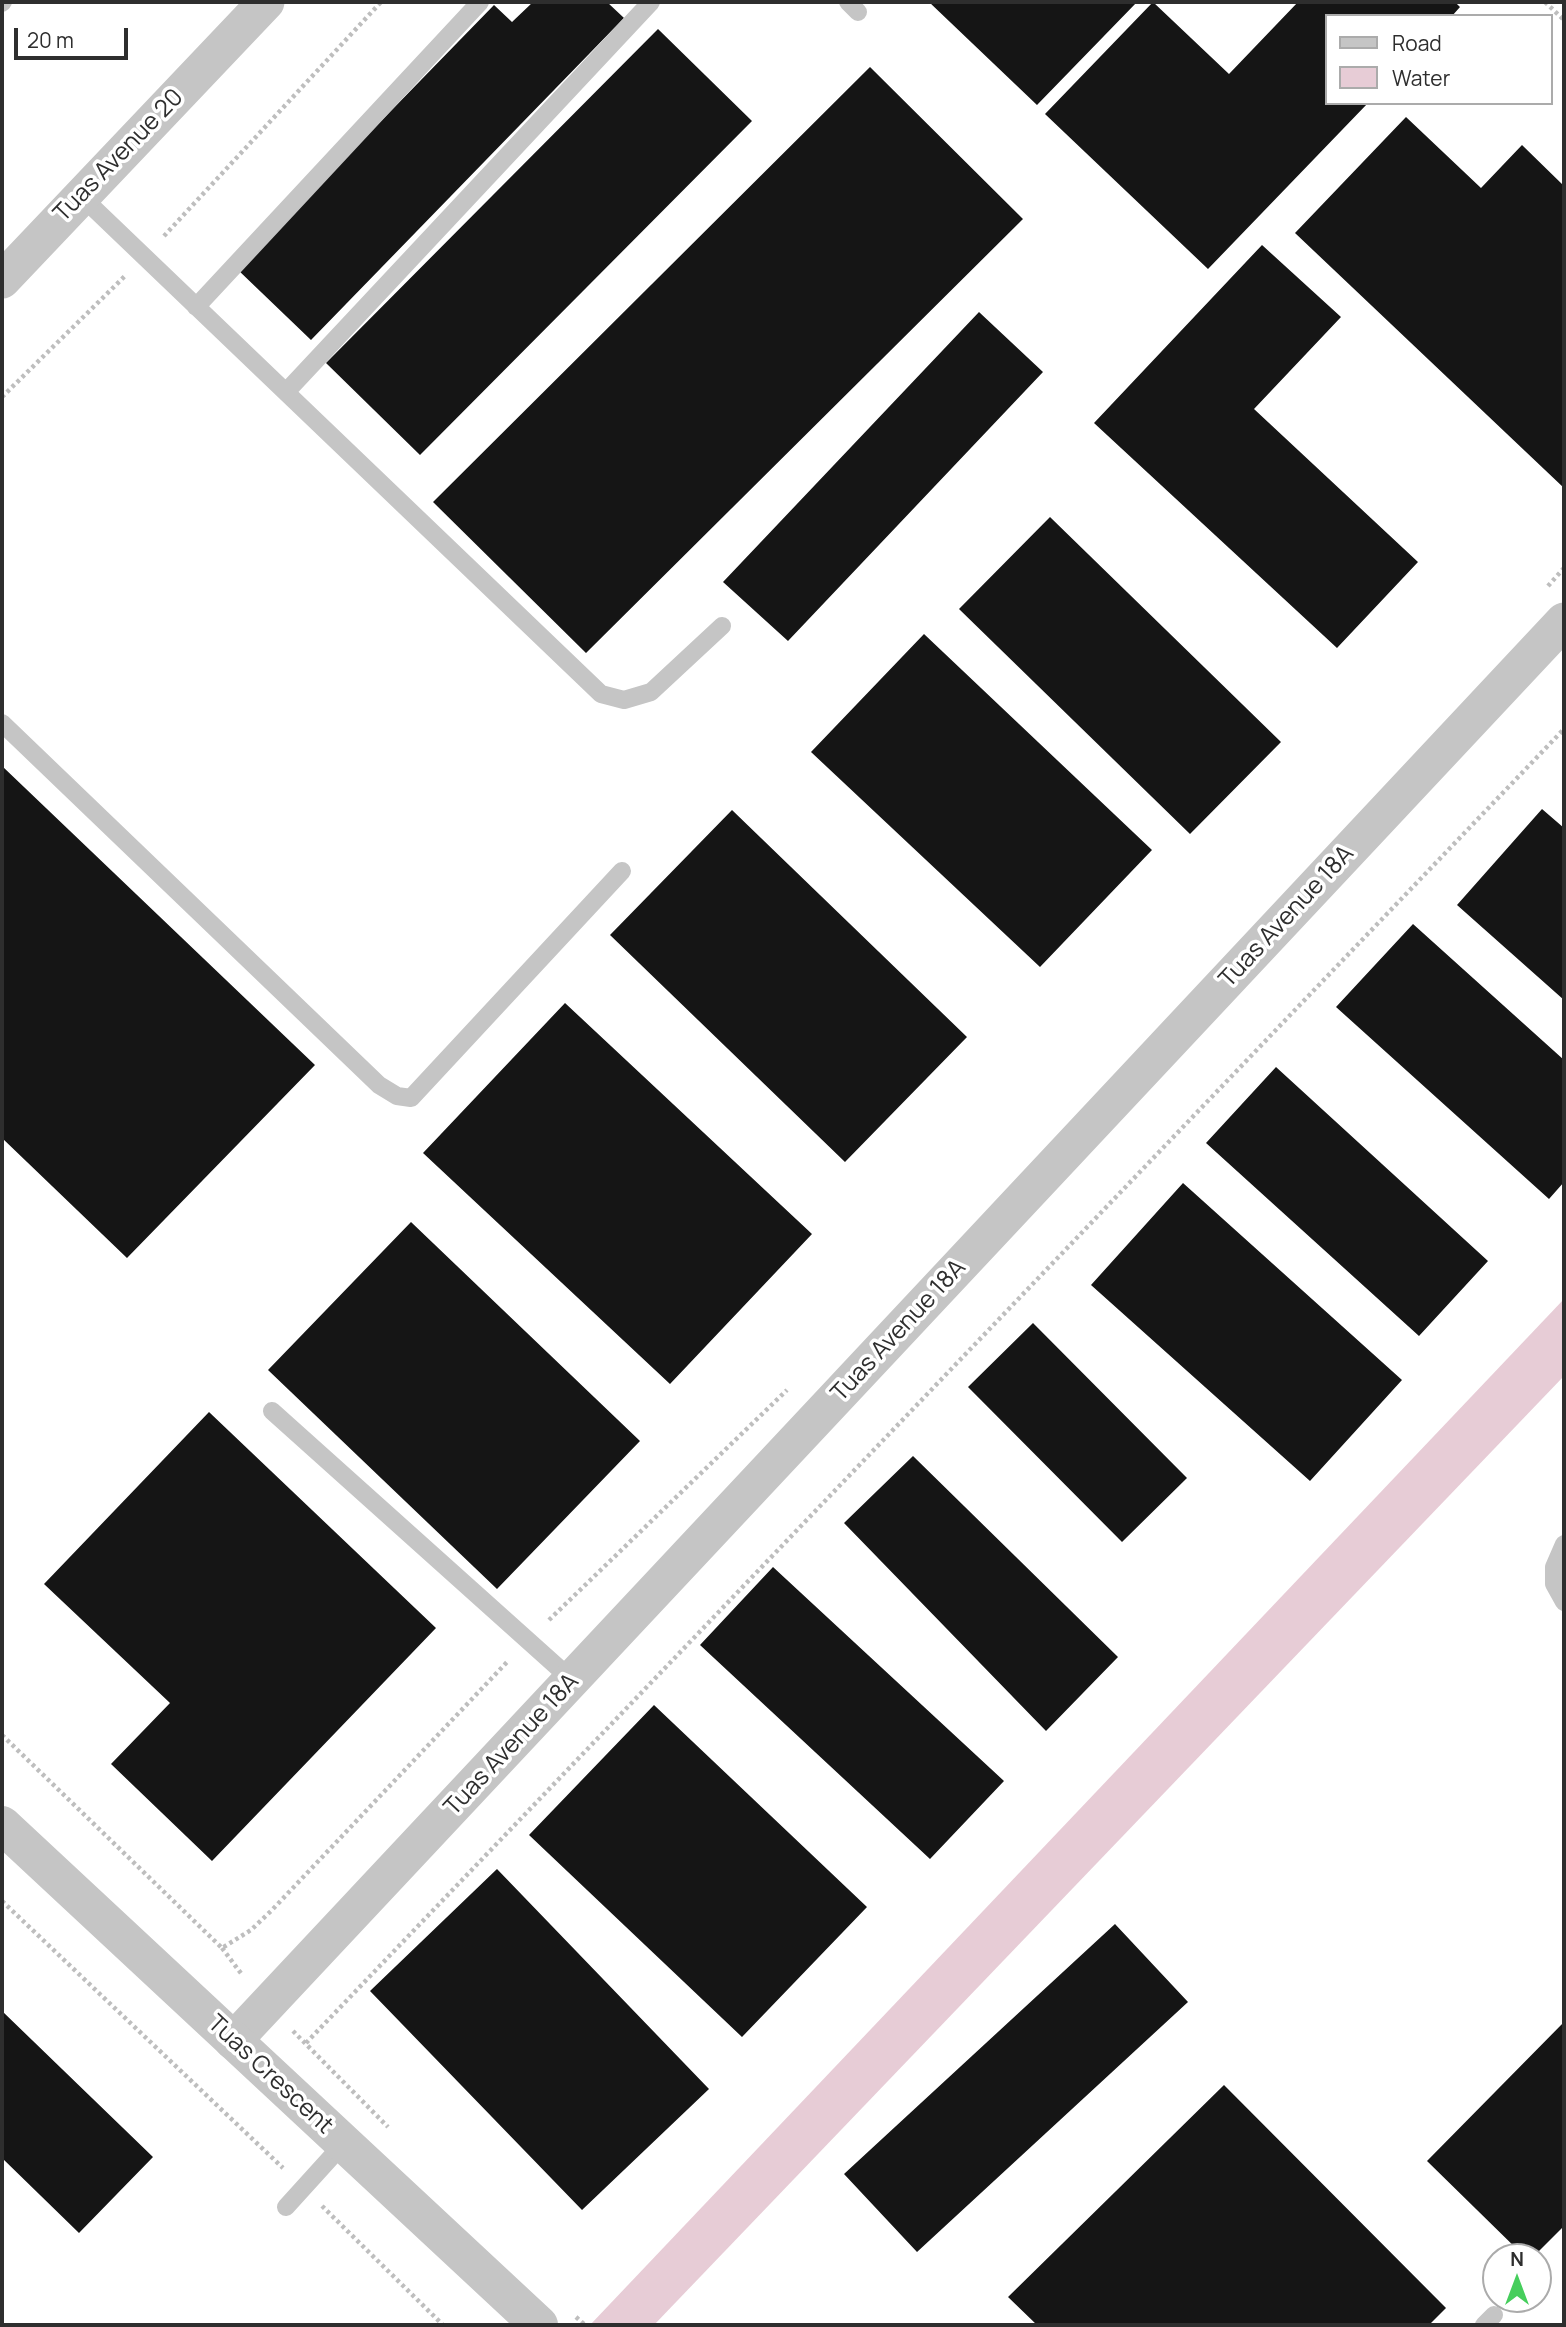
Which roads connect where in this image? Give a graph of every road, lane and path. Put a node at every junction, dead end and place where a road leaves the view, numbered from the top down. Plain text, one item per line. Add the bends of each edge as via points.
1 (266, 2) edge
2 (381, 2) edge
3 (480, 2) edge
4 (651, 2) edge
5 (1545, 2) edge
6 (1564, 20) edge
7 (81, 197) junction
8 (144, 257) junction
9 (2, 280) edge
10 (197, 307) junction
11 (286, 392) junction
12 (2, 397) edge
13 (1564, 621) edge
14 (722, 626) dead end
15 (2, 723) edge
16 (1564, 729) edge
17 (622, 871) dead end
18 (272, 1411) dead end
19 (1564, 1544) edge
20 (1564, 1602) edge
21 (527, 1642) junction
22 (572, 1680) junction
23 (2, 1735) edge
24 (2, 1825) edge
25 (2, 1901) edge
26 (233, 2041) junction
27 (306, 2043) dead end
28 (344, 2143) junction
29 (303, 2188) junction
30 (286, 2207) dead end
31 (443, 2325) edge
32 (539, 2325) edge

1 - 7 street, Tuas Avenue 20
2 - 8 path
3 - 10 lane
4 - 11 lane
5 - 6 path
7 - 8 lane
7 - 9 street, Tuas Avenue 20
8 - 10 lane
8 - 12 path
10 - 11 lane
11 - 14 lane via 601,694 624,700 651,692
13 - 22 street, Tuas Avenue 18A
15 - 17 lane via 379,1085 397,1096 411,1098
16 - 27 path
18 - 21 lane
19 - 20 lane via 1554,1567 1554,1584
21 - 22 lane
21 - 23 path via 272,1910 222,1948
22 - 26 street, Tuas Avenue 18A
24 - 26 street, Tuas Crescent
25 - 29 path
26 - 28 street, Tuas Crescent
28 - 29 lane
28 - 32 street, Tuas Crescent
29 - 30 lane
29 - 31 path

